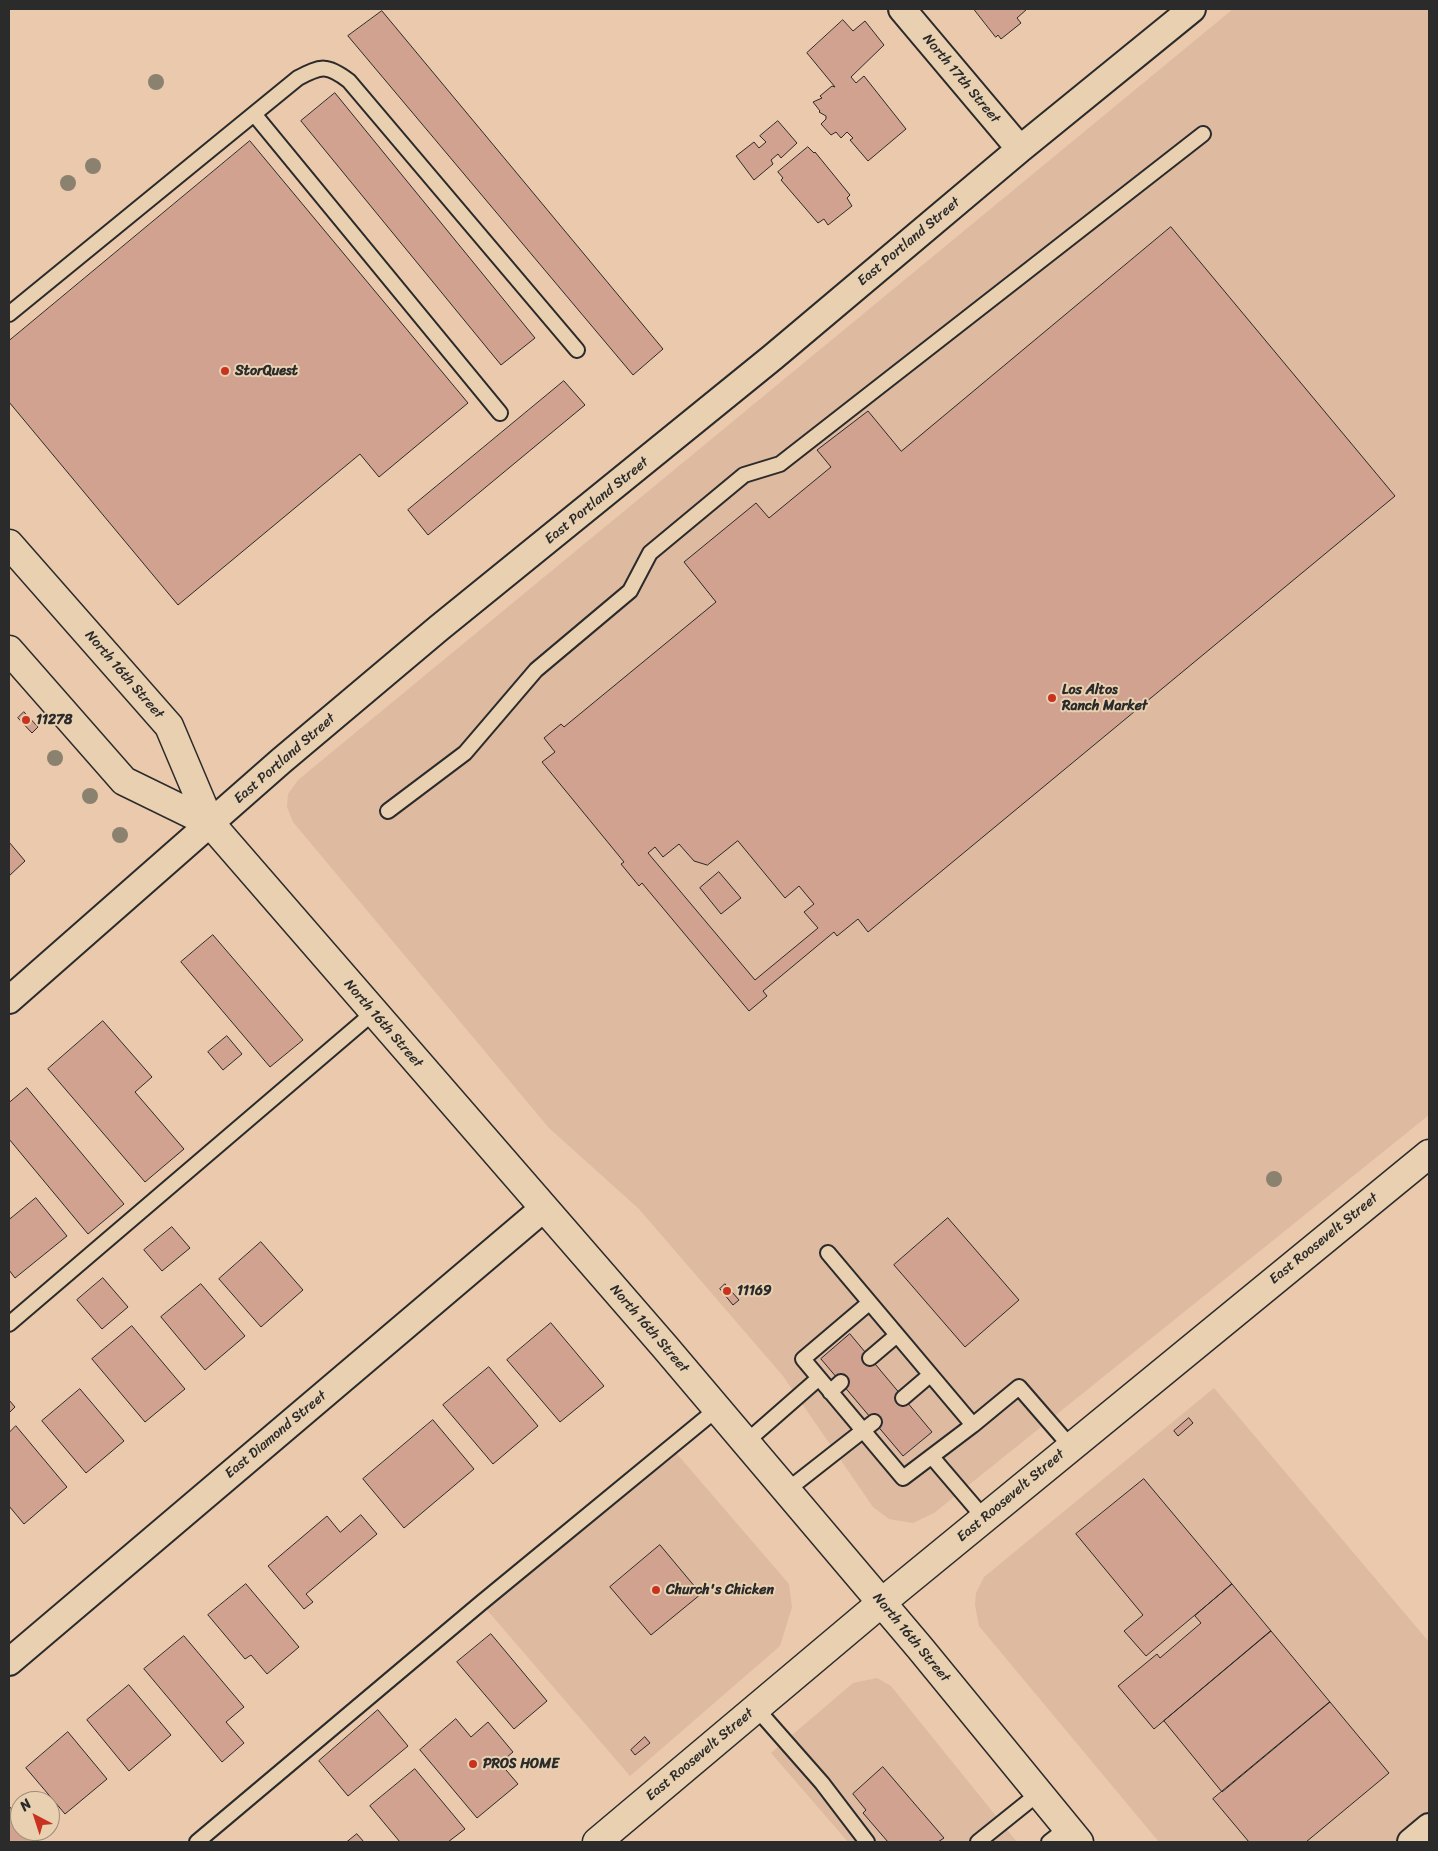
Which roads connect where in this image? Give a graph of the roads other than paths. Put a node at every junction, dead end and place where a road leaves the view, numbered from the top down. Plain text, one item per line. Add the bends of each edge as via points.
1 (902, 9) edge
2 (1192, 9) edge
3 (254, 114) junction
4 (1203, 134) dead end
5 (1020, 149) junction
6 (9, 314) edge
7 (577, 350) dead end
8 (500, 413) dead end
9 (9, 544) edge
10 (9, 650) edge
11 (388, 811) dead end
12 (210, 824) junction
13 (9, 1000) edge
14 (373, 1013) junction
15 (1429, 1154) edge
16 (544, 1208) junction
17 (828, 1253) dead end
18 (869, 1303) junction
19 (9, 1324) edge
20 (897, 1335) junction
21 (870, 1358) dead end
22 (930, 1375) junction
23 (819, 1378) junction
24 (903, 1398) dead end
25 (717, 1408) junction
26 (973, 1425) junction
27 (869, 1426) junction
28 (746, 1442) junction
29 (1071, 1447) junction
30 (932, 1457) junction
31 (786, 1491) junction
32 (985, 1519) junction
33 (881, 1603) junction
34 (9, 1662) edge
35 (756, 1708) junction
36 (1039, 1793) junction
37 (1429, 1827) edge
38 (1065, 1837) edge
39 (197, 1842) edge
40 (597, 1842) edge
41 (868, 1842) edge
42 (978, 1842) edge
43 (1411, 1842) edge

1 - 5 street, North 17th Street
2 - 5 street, East Portland Street
3 - 6 lane
3 - 7 lane via 298,78 324,67 335,70 348,81
3 - 8 lane
4 - 11 lane via 780,464 744,475 729,487 650,553 630,591 536,670 465,753
5 - 12 street, East Portland Street via 773,357 439,628
9 - 12 main road, North 16th Street via 169,726
10 - 12 main road, North 16th Street via 124,781
12 - 13 street, East Portland Street
12 - 14 main road, North 16th Street
14 - 16 main road, North 16th Street
14 - 19 lane
15 - 29 main road, East Roosevelt Street
16 - 25 main road, North 16th Street
16 - 34 street, East Diamond Street
17 - 18 lane
18 - 20 lane
18 - 23 lane via 803,1359
20 - 21 lane
20 - 22 lane
22 - 24 lane
22 - 26 lane
23 - 27 lane via 836,1387
23 - 28 lane
25 - 28 main road, North 16th Street
25 - 39 lane
26 - 29 lane via 1019,1387
26 - 30 lane
27 - 30 lane via 903,1478
27 - 31 lane
28 - 31 main road, North 16th Street
29 - 32 main road, East Roosevelt Street
30 - 32 lane
31 - 33 main road, North 16th Street
32 - 33 main road, East Roosevelt Street
33 - 35 main road, East Roosevelt Street
33 - 36 main road, North 16th Street
35 - 40 main road, East Roosevelt Street
35 - 41 lane via 822,1783
36 - 38 main road, North 16th Street
36 - 42 lane
37 - 43 street

